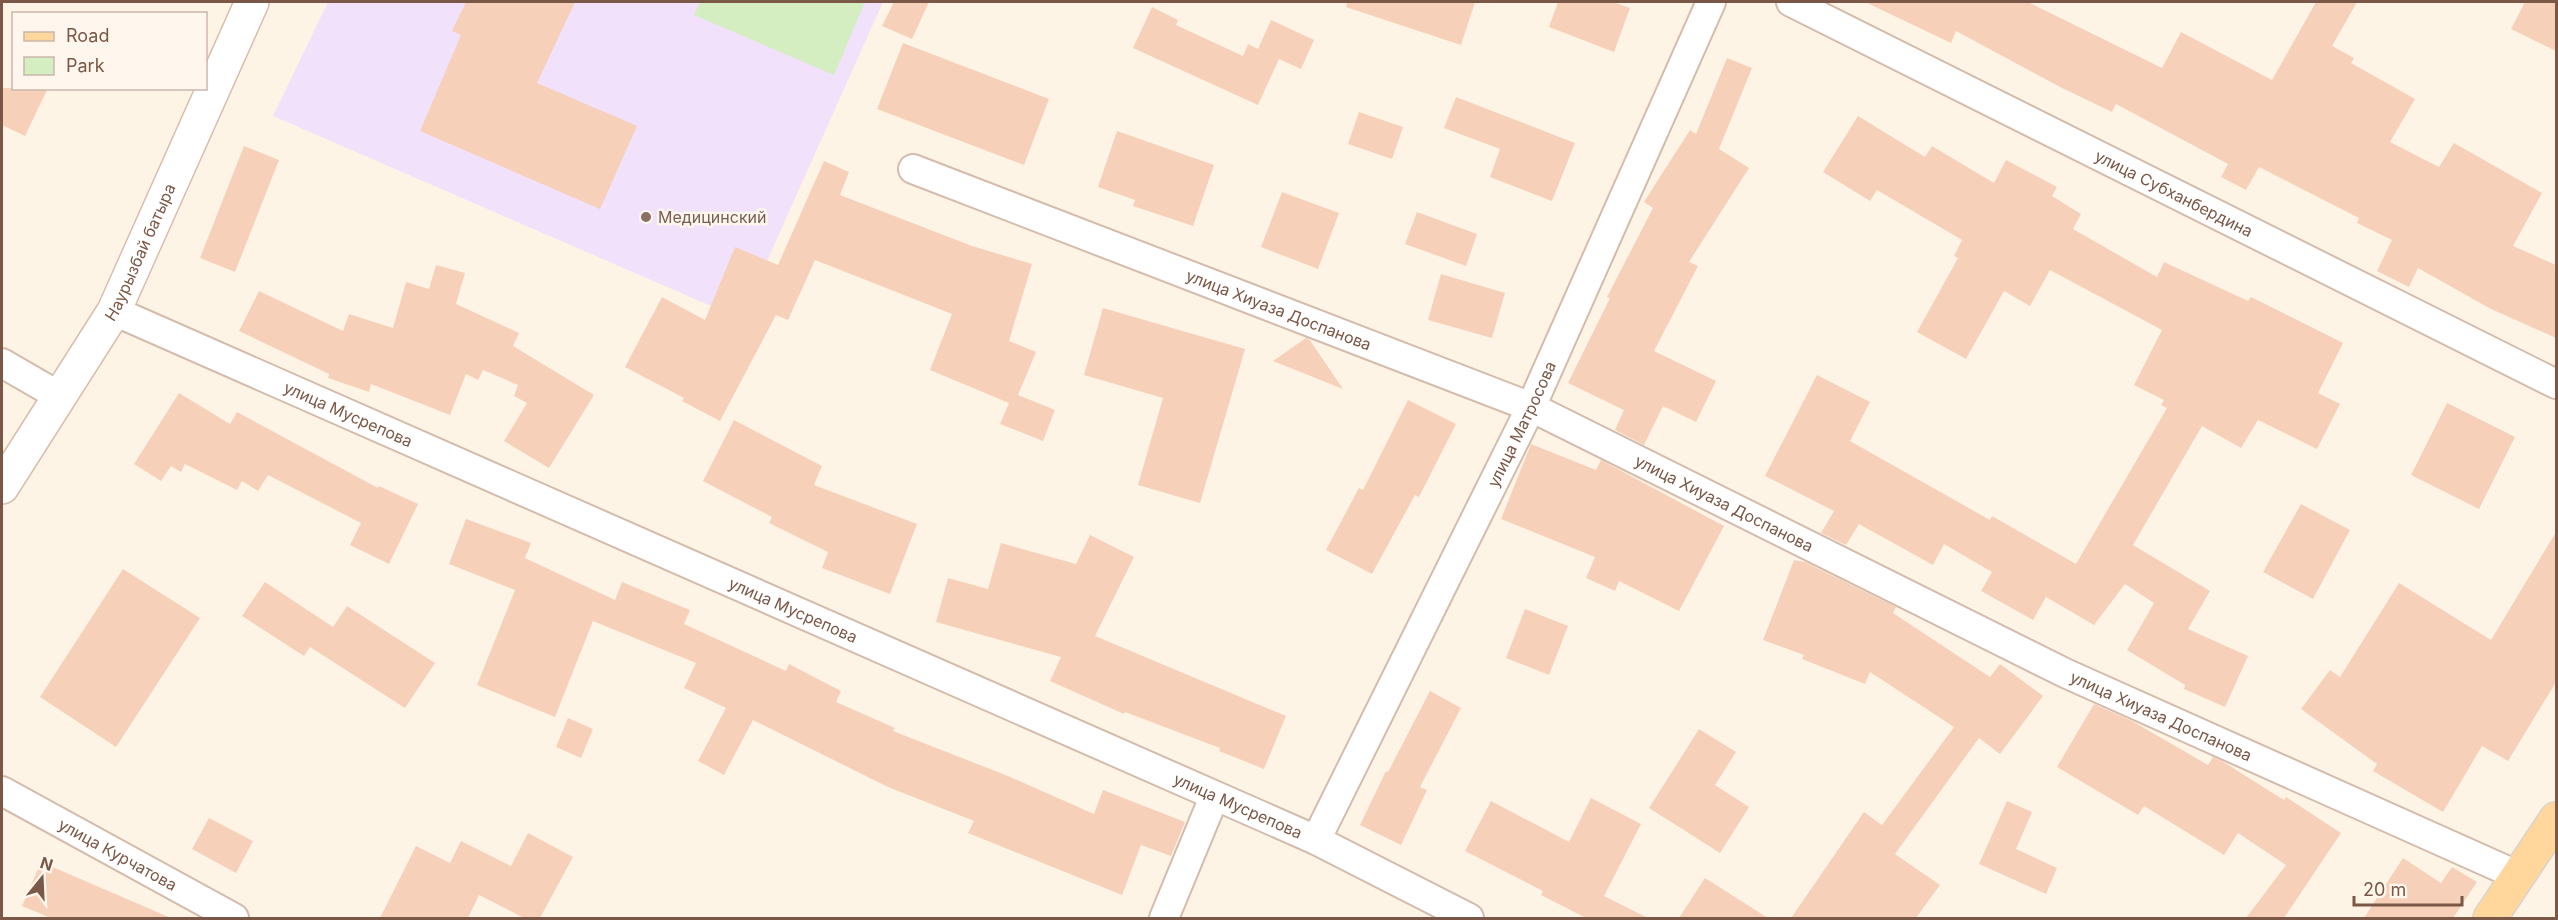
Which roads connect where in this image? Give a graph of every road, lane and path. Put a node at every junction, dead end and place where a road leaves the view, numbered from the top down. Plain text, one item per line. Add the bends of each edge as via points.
1 (252, 2) edge
2 (1711, 2) edge
3 (1791, 2) edge
4 (913, 169) dead end
5 (114, 311) junction
6 (2, 363) edge
7 (2556, 384) edge
8 (59, 396) junction
9 (1531, 407) junction
10 (2, 487) edge
11 (2, 791) edge
12 (1214, 797) junction
13 (2556, 819) edge
14 (1316, 840) junction
15 (2518, 876) junction
16 (234, 918) edge
17 (1164, 918) edge
18 (1468, 918) edge
19 (2490, 918) edge

1 - 5 main road, Наурызбай батыра
2 - 9 street, улица Матросова
3 - 7 street, улица Субханбердина
4 - 9 street, улица Хиуаза Доспанова
5 - 8 main road, Наурызбай батыра
5 - 12 street, улица Мусрепова
6 - 8 street
8 - 10 main road, Наурызбай батыра
9 - 14 street, улица Матросова
9 - 15 street, улица Хиуаза Доспанова via 2066,673
11 - 16 street, улица Курчатова
12 - 14 street, улица Мусрепова
12 - 17 street
13 - 15 main road
14 - 18 street, улица Мусрепова
15 - 19 main road

